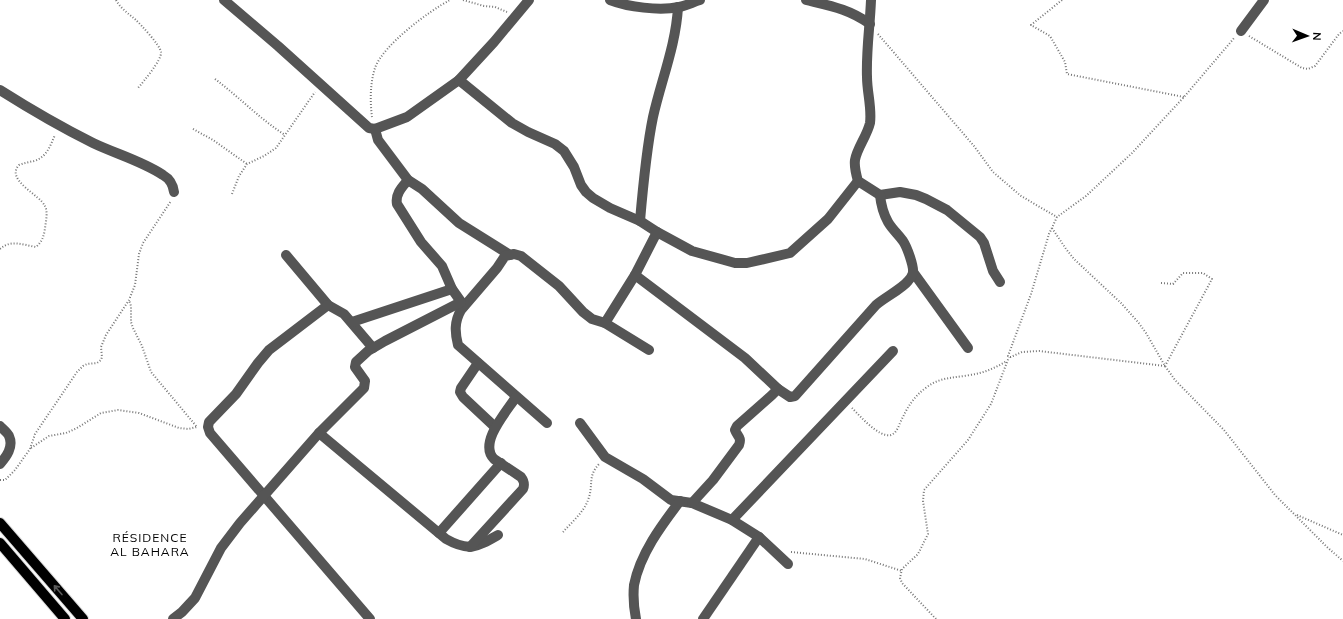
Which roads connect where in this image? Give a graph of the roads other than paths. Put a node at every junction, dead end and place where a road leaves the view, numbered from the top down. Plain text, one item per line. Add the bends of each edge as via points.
1 (224, 0) edge
2 (529, 0) edge
3 (610, 0) edge
4 (700, 0) edge
5 (806, 0) edge
6 (871, 0) edge
7 (1264, 0) edge
8 (678, 7) junction
9 (870, 24) junction
10 (1241, 31) road end
11 (459, 80) junction
12 (0, 90) edge
13 (374, 129) junction
14 (408, 180) junction
15 (858, 181) junction
16 (174, 192) road end
17 (880, 195) junction
18 (640, 221) junction
19 (657, 232) junction
20 (286, 255) dead end
21 (510, 255) junction
22 (913, 272) junction
23 (635, 275) junction
24 (1000, 282) dead end
25 (452, 289) junction
26 (463, 304) junction
27 (328, 305) junction
28 (352, 322) junction
29 (605, 323) junction
30 (373, 348) junction
31 (968, 348) dead end
32 (649, 350) dead end
33 (893, 351) dead end
34 (478, 363) junction
35 (778, 388) junction
36 (516, 397) junction
37 (547, 423) dead end
38 (580, 423) dead end
39 (0, 426) edge
40 (495, 427) junction
41 (319, 433) junction
42 (501, 463) junction
43 (0, 464) edge
44 (265, 496) junction
45 (680, 501) junction
46 (692, 503) junction
47 (732, 520) junction
48 (0, 523) edge
49 (439, 533) junction
50 (498, 535) dead end
51 (759, 537) junction
52 (0, 543) edge
53 (470, 547) junction
54 (788, 564) dead end
55 (65, 619) edge
56 (84, 619) edge
57 (173, 619) edge
58 (370, 619) edge
59 (636, 619) edge
60 (703, 619) edge

1 - 13 street via 367,127
2 - 11 street
3 - 8 street via 635,6
4 - 8 street
5 - 9 street via 848,11
6 - 9 street
7 - 10 street
8 - 18 street via 676,28 653,117
9 - 15 street via 866,60 870,122 855,159
11 - 13 street via 406,118
11 - 18 street via 512,123 564,151 581,185 593,198
12 - 16 street via 93,142 163,175 173,185
13 - 14 street via 378,140
14 - 21 street via 422,189 459,223
14 - 25 street via 397,194 397,204 421,242 442,266
15 - 17 street
15 - 19 street via 828,220 790,252 747,263 735,263 692,251
17 - 22 street via 888,222 904,242
17 - 24 street via 900,192 916,195 947,210 980,237
18 - 19 street
19 - 23 street
20 - 27 street
21 - 26 street via 505,256
21 - 29 street via 524,258 559,286 583,312 592,319
22 - 31 street
22 - 35 street via 905,285 876,305 795,396 790,397
23 - 29 street
23 - 35 street via 746,358
25 - 26 street
25 - 28 street
26 - 30 street
26 - 34 street via 457,316 455,331 458,345
27 - 28 street
27 - 44 street via 269,350 236,394 208,424 210,433
28 - 30 street
29 - 32 street
30 - 41 street via 355,363 356,369 365,380 364,388
33 - 47 street
34 - 36 street
34 - 40 street via 460,392
35 - 46 street via 736,428 735,432 740,439 739,445
36 - 37 street
36 - 40 street
38 - 45 street via 605,457 671,500
39 - 43 street via 9,436 10,445 8,454
40 - 42 street via 490,453
41 - 44 street
41 - 49 street
42 - 49 street
42 - 53 street via 521,477 523,489
44 - 57 street via 240,523 222,548 195,598
44 - 58 street
45 - 46 street
45 - 59 street via 656,534 638,573 634,586
46 - 47 street
47 - 51 street
56 -> 48 main road
49 - 53 street via 453,543
50 - 53 street
51 - 54 street
51 - 60 street
52 - 55 main road

